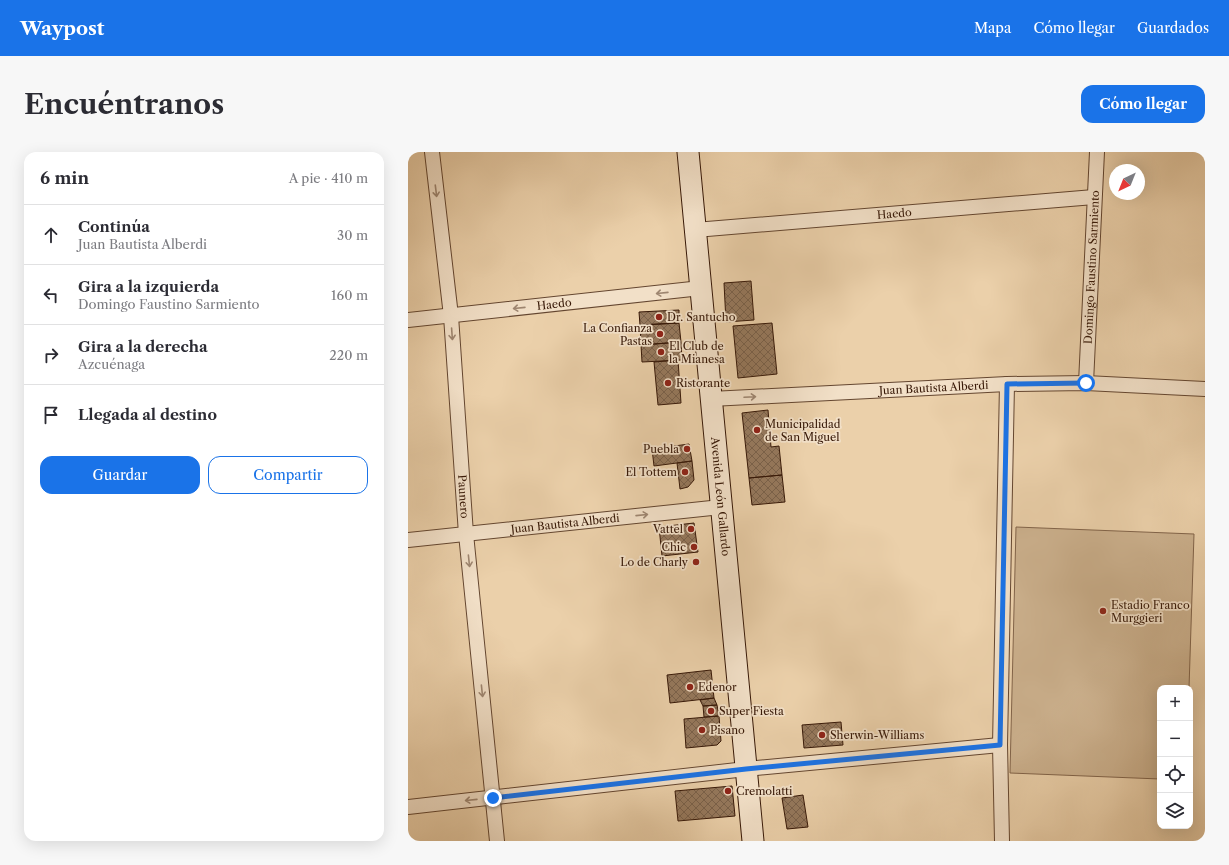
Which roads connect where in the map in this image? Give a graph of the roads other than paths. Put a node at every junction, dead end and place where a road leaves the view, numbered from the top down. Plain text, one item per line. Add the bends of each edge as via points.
1 (432, 152) edge
2 (688, 152) edge
3 (1097, 152) edge
4 (1094, 197) junction
5 (695, 230) junction
6 (701, 288) junction
7 (451, 316) junction
8 (408, 320) edge
9 (1086, 383) junction
10 (1007, 384) junction
11 (1205, 389) edge
12 (711, 399) junction
13 (721, 507) junction
14 (466, 534) junction
15 (408, 540) edge
16 (1000, 745) junction
17 (746, 769) junction
18 (493, 798) junction
19 (408, 807) edge
20 (497, 841) edge
21 (753, 841) edge
22 (1002, 841) edge

1 -> 7 street, Paunero
2 - 5 main road, Avenida León Gallardo
3 - 4 street, Domingo Faustino Sarmiento
4 - 5 street, Haedo
4 - 9 street, Domingo Faustino Sarmiento
5 - 6 main road, Avenida León Gallardo
6 -> 7 street, Haedo
6 - 12 main road, Avenida León Gallardo
7 - 8 street, Haedo
7 -> 14 street, Paunero
9 - 10 street, Juan Bautista Alberdi
9 - 11 street, Juan Bautista Alberdi
12 -> 10 street, Juan Bautista Alberdi
10 - 16 street
12 - 13 main road, Avenida León Gallardo
14 -> 13 street, Juan Bautista Alberdi
13 - 17 main road, Avenida León Gallardo
14 - 15 street, Juan Bautista Alberdi
14 -> 18 street, Paunero
16 - 17 street
16 - 22 street
17 - 18 street
17 - 21 main road, Avenida León Gallardo
18 -> 19 street
18 - 20 street, Paunero

